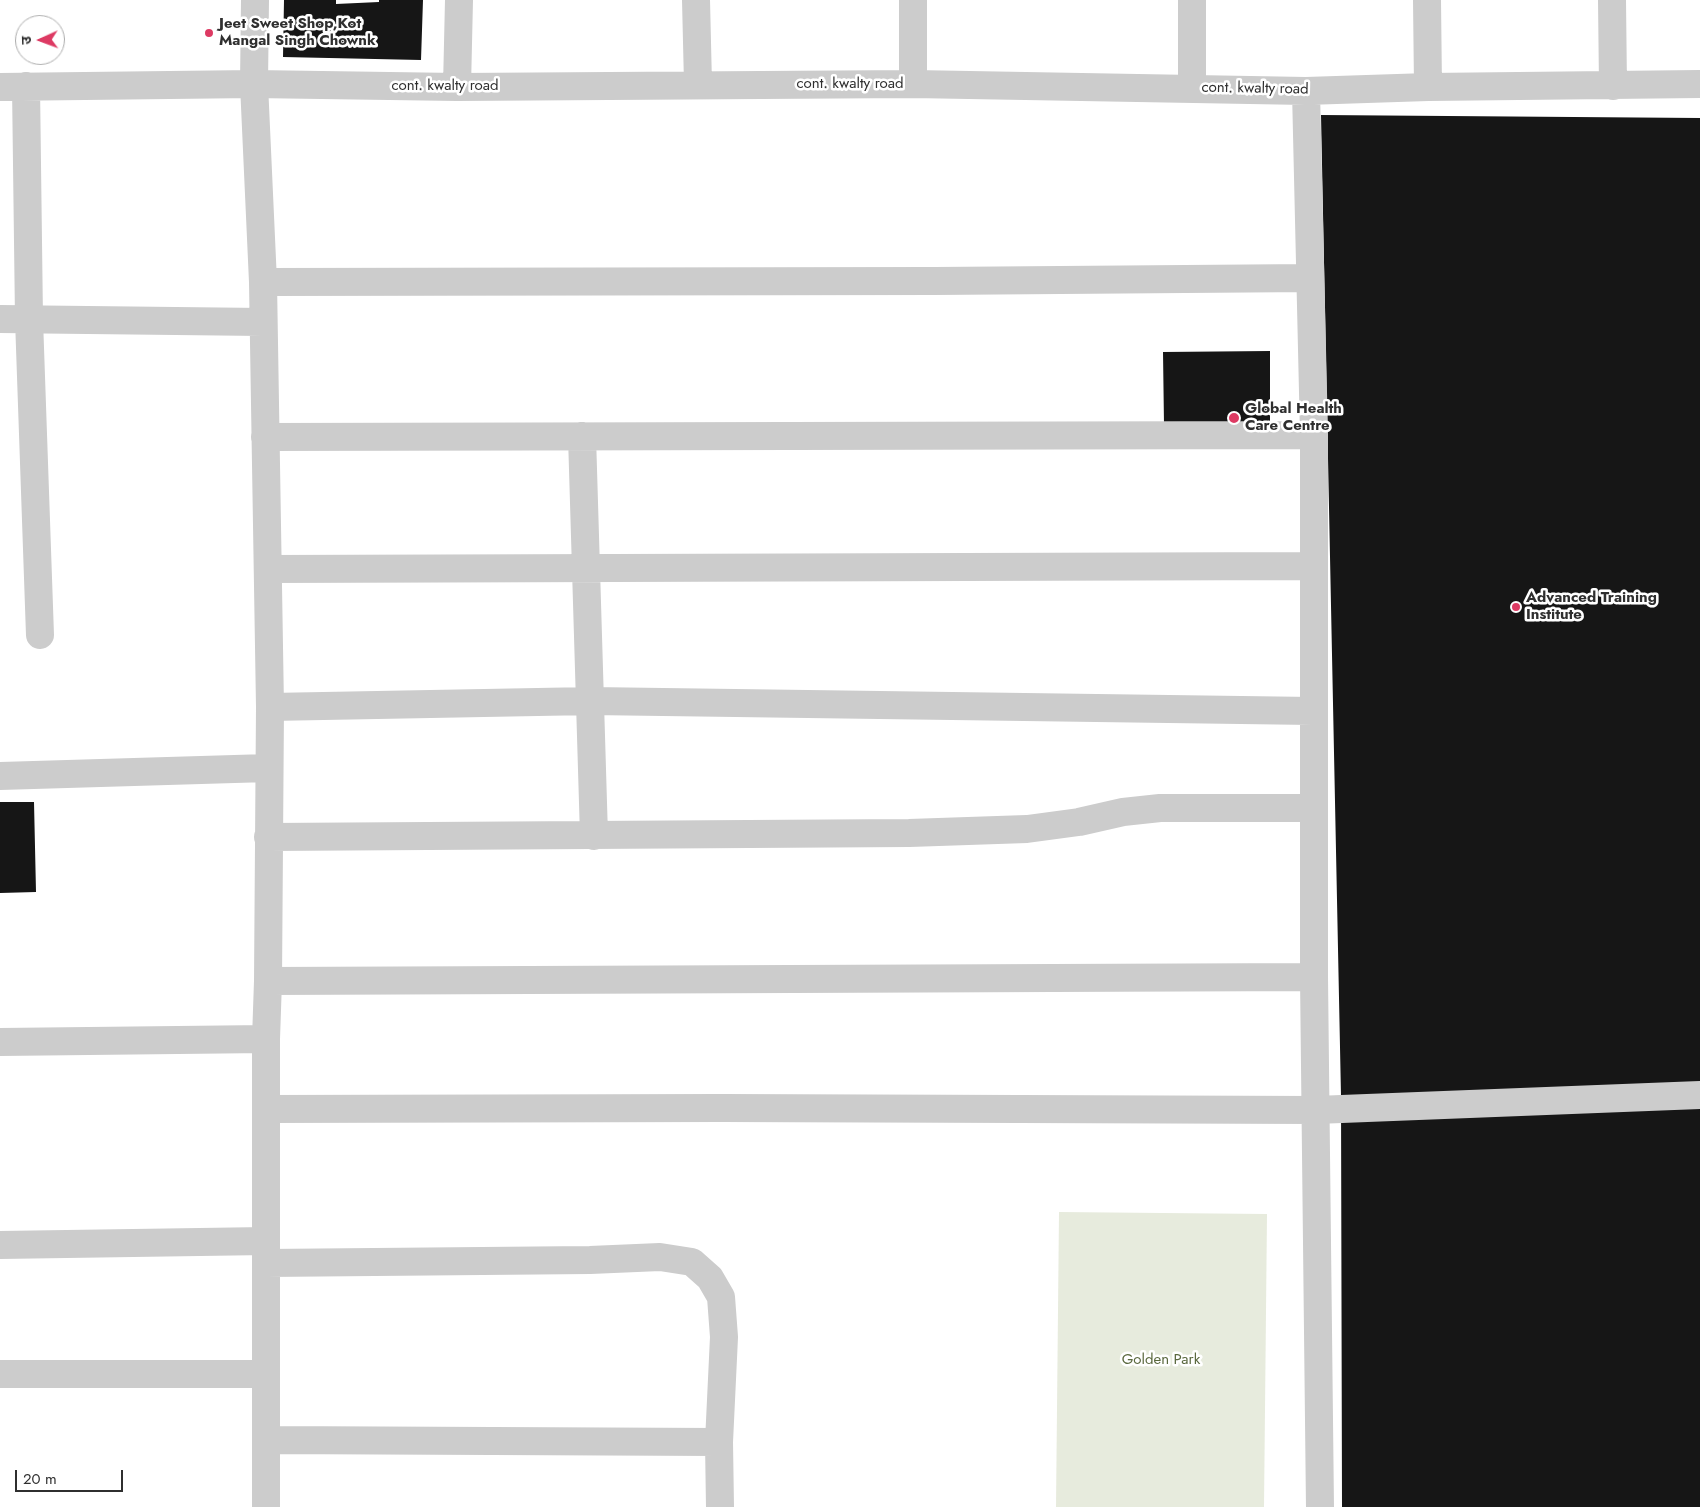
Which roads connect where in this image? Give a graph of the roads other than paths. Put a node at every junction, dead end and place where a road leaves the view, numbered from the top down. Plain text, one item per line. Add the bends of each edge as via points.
1 (255, 0) edge
2 (459, 0) edge
3 (696, 0) edge
4 (913, 0) edge
5 (1192, 0) edge
6 (1427, 0) edge
7 (1612, 0) edge
8 (254, 84) junction
9 (698, 84) junction
10 (913, 84) junction
11 (1700, 84) edge
12 (1613, 86) junction
13 (13, 87) edge
14 (457, 87) junction
15 (1428, 87) junction
16 (1192, 88) junction
17 (1306, 91) junction
18 (1310, 278) junction
19 (263, 282) junction
20 (0, 319) edge
21 (29, 319) junction
22 (263, 322) junction
23 (1314, 435) junction
24 (582, 436) junction
25 (265, 437) junction
26 (1312, 566) junction
27 (587, 568) junction
28 (268, 569) junction
29 (40, 635) dead end
30 (591, 701) junction
31 (270, 707) junction
32 (1313, 711) junction
33 (268, 768) junction
34 (0, 776) edge
35 (1314, 808) junction
36 (594, 836) junction
37 (268, 837) junction
38 (1314, 977) junction
39 (268, 981) junction
40 (266, 1039) junction
41 (0, 1042) edge
42 (1700, 1095) edge
43 (266, 1109) junction
44 (1316, 1110) junction
45 (0, 1245) edge
46 (266, 1252) junction
47 (0, 1374) edge
48 (266, 1374) junction
49 (266, 1440) junction
50 (719, 1442) junction
51 (266, 1507) edge
52 (720, 1507) edge
53 (1320, 1507) edge

1 - 8 street
2 - 14 street
3 - 9 street
4 - 10 street
5 - 16 street
6 - 15 street
7 - 12 street
8 - 13 street, cont. kwalty road
8 - 14 street, cont. kwalty road
8 - 19 street
9 - 10 street, cont. kwalty road
9 - 14 street, cont. kwalty road
10 - 16 street, cont. kwalty road
11 - 12 street, cont. kwalty road
12 - 15 street, cont. kwalty road
13 - 21 street
15 - 17 street, cont. kwalty road
16 - 17 street, cont. kwalty road
17 - 18 street
18 - 19 street
18 - 23 street
19 - 22 street
20 - 21 street
21 - 22 street
21 - 29 street
22 - 25 street
23 - 24 street
23 - 26 street
24 - 25 street
24 - 27 street
25 - 28 street
26 - 27 street
26 - 32 street
27 - 28 street
27 - 30 street
28 - 31 street
30 - 31 street
30 - 32 street
30 - 36 street
31 - 33 street
32 - 35 street
33 - 34 street
33 - 37 street
35 - 36 street via 1160,808 1027,829 958,832
35 - 38 street
36 - 37 street
37 - 39 street
38 - 39 street
38 - 44 street
39 - 40 street
40 - 41 street
40 - 43 street
42 - 44 street
43 - 44 street
43 - 46 street
44 - 53 street
45 - 46 street
46 - 48 street
46 - 50 street via 590,1260 660,1257 692,1262 710,1278 721,1297 724,1337
47 - 48 street
48 - 49 street
49 - 50 street
49 - 51 street
50 - 52 street

